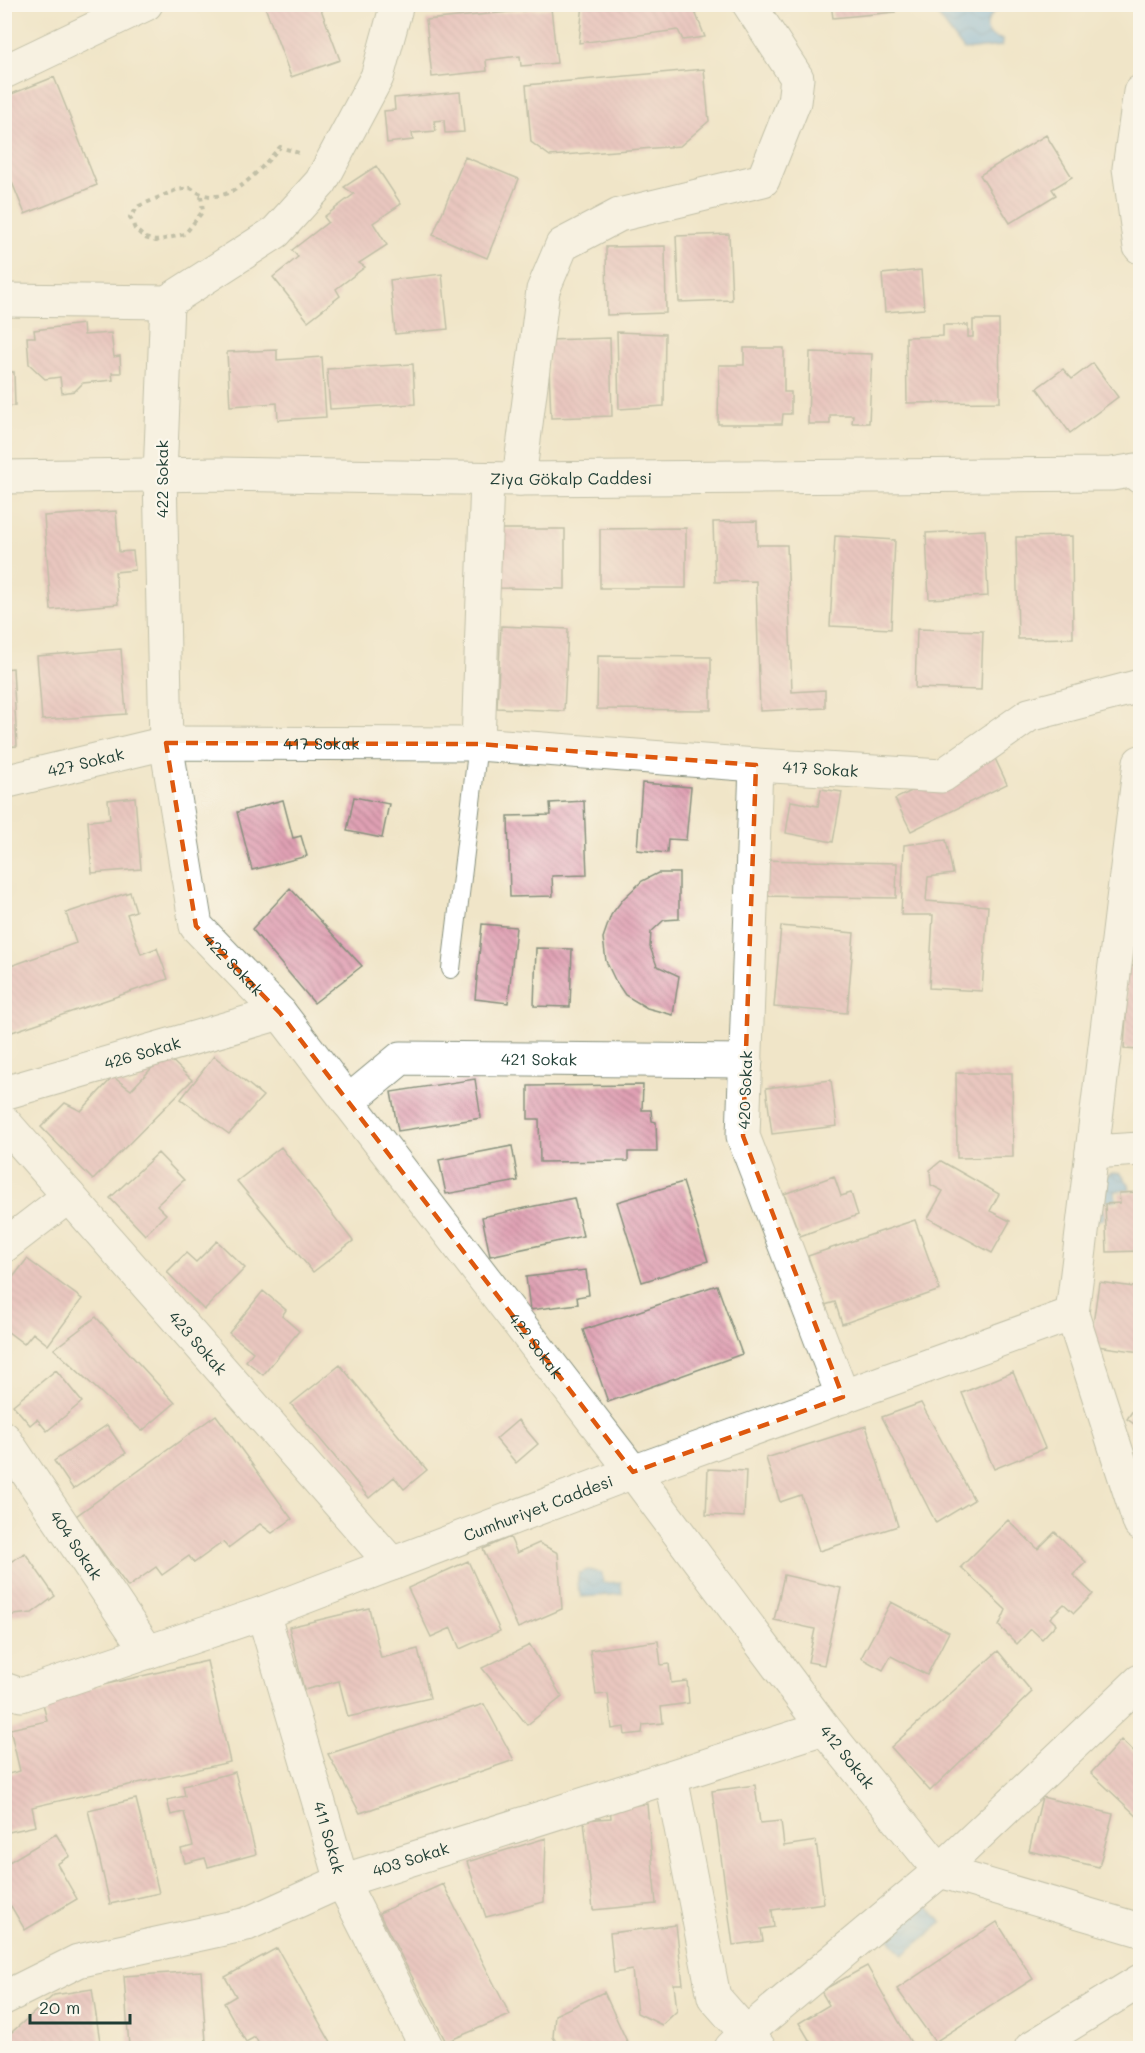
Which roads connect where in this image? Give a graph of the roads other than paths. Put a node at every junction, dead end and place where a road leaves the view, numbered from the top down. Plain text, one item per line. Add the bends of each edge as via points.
1 (146, 4) edge
2 (398, 4) edge
3 (749, 4) edge
4 (4, 72) edge
5 (1140, 92) edge
6 (1137, 195) edge
7 (1140, 248) edge
8 (4, 300) edge
9 (167, 302) junction
10 (1139, 471) edge
11 (160, 475) junction
12 (4, 477) edge
13 (503, 479) junction
14 (1140, 686) edge
15 (166, 743) junction
16 (478, 744) junction
17 (1140, 762) edge
18 (756, 765) junction
19 (4, 782) edge
20 (451, 969) dead end
21 (280, 1013) junction
22 (746, 1060) junction
23 (4, 1093) edge
24 (348, 1101) junction
25 (4, 1122) edge
26 (1140, 1149) edge
27 (1092, 1152) junction
28 (69, 1196) junction
29 (4, 1246) edge
30 (1072, 1314) junction
31 (843, 1397) junction
32 (4, 1438) edge
33 (633, 1472) junction
34 (1140, 1524) edge
35 (392, 1564) junction
36 (263, 1613) junction
37 (148, 1652) junction
38 (1140, 1681) edge
39 (10, 1696) edge
40 (824, 1728) junction
41 (671, 1777) junction
42 (940, 1870) junction
43 (342, 1881) junction
44 (1140, 1930) edge
45 (1140, 1981) edge
46 (4, 1998) edge
47 (745, 2044) edge
48 (427, 2049) edge
49 (1031, 2049) edge

1 - 4 street
2 - 9 street via 377,77 321,182 276,232
3 - 13 street via 796,78 794,102 763,180 619,215 562,245 543,290
5 - 6 street via 1129,168
6 - 7 street
8 - 9 street
9 - 11 street, 422 Sokak
10 - 13 street, Ziya Gökalp Caddesi
11 - 12 street, Ziya Gökalp Caddesi
11 - 13 street, Ziya Gökalp Caddesi
11 - 15 street, 422 Sokak
13 - 16 street
14 - 18 street, 417 Sokak via 1029,715 942,776
15 - 16 street, 417 Sokak
15 - 19 street, 427 Sokak
15 - 21 street, 422 Sokak via 196,926
16 - 18 street, 417 Sokak
16 - 20 lane
17 - 27 street
18 - 22 street, 420 Sokak
21 - 23 street, 426 Sokak
21 - 24 street, 422 Sokak
22 - 24 street, 421 Sokak via 401,1058
22 - 31 street, 420 Sokak via 743,1136
24 - 33 street, 422 Sokak
25 - 28 street, 423 Sokak
26 - 27 street
27 - 30 street
28 - 29 street
28 - 35 street, 423 Sokak
30 - 31 street, Cumhuriyet Caddesi
30 - 34 street
31 - 33 street, Cumhuriyet Caddesi
32 - 37 street, 404 Sokak
33 - 35 street, Cumhuriyet Caddesi
33 - 40 street, 412 Sokak
35 - 36 street, Cumhuriyet Caddesi
36 - 37 street, Cumhuriyet Caddesi
36 - 43 street, 411 Sokak
37 - 39 street, Cumhuriyet Caddesi
38 - 42 street
40 - 41 street, 403 Sokak
40 - 42 street, 412 Sokak
41 - 43 street, 403 Sokak
41 - 47 street via 714,1997
42 - 44 street
42 - 47 street
43 - 46 street, 403 Sokak via 247,1924 78,1961
43 - 48 street, 411 Sokak
45 - 49 street

